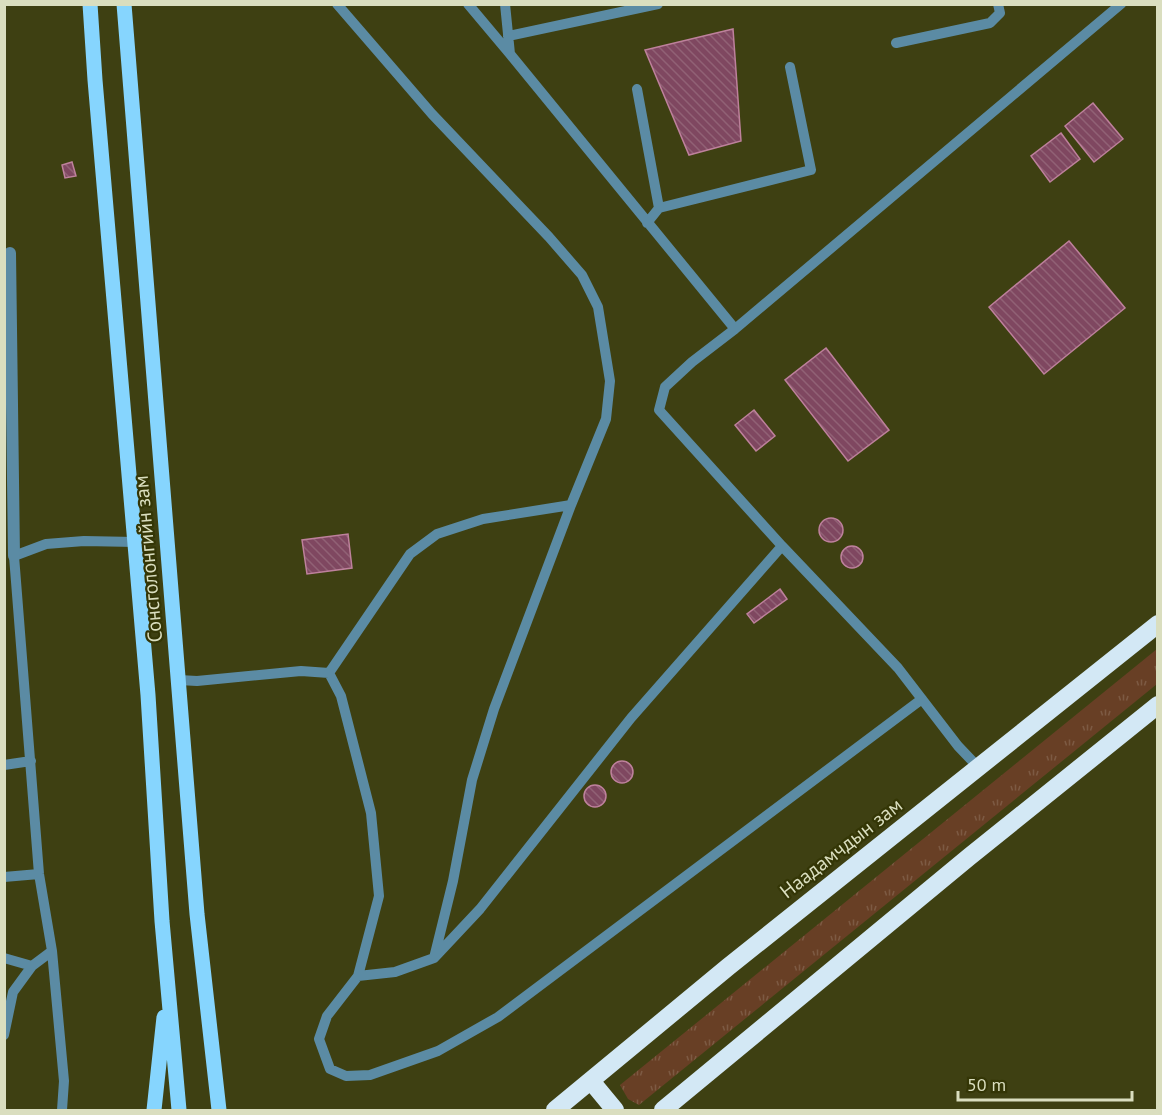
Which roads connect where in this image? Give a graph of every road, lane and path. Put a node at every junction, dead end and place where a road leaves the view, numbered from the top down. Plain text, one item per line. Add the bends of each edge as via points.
1 (90, 4) edge
2 (124, 4) edge
3 (337, 4) edge
4 (468, 4) edge
5 (505, 4) edge
6 (658, 4) edge
7 (998, 4) edge
8 (1122, 4) edge
9 (508, 36) junction
10 (896, 43) dead end
11 (510, 54) junction
12 (790, 67) dead end
13 (636, 89) dead end
14 (660, 208) junction
15 (647, 223) junction
16 (10, 253) dead end
17 (735, 329) junction
18 (571, 505) junction
19 (135, 542) junction
20 (782, 546) junction
21 (14, 556) junction
22 (1158, 624) edge
23 (329, 673) junction
24 (179, 680) junction
25 (922, 699) junction
26 (1158, 705) edge
27 (31, 761) junction
28 (4, 765) edge
29 (979, 768) junction
30 (39, 874) junction
31 (4, 877) edge
32 (52, 951) junction
33 (4, 958) edge
34 (434, 958) junction
35 (32, 966) junction
36 (358, 976) junction
37 (168, 988) junction
38 (4, 1035) edge
39 (591, 1081) junction
40 (62, 1110) edge
41 (154, 1110) edge
42 (179, 1110) edge
43 (219, 1110) edge
44 (555, 1110) edge
45 (615, 1110) edge
46 (663, 1110) edge

1 - 19 main road, Сонсголонгийн зам
2 - 24 main road, Сонсголонгийн зам
3 - 18 lane via 432,114 582,275 598,307 610,381 606,419
4 - 11 lane
5 - 9 lane
6 - 9 lane
7 - 10 lane via 1000,13 990,23
8 - 17 lane
9 - 11 lane
11 - 15 lane
12 - 14 lane via 811,170
13 - 14 lane
14 - 15 lane
15 - 17 lane
16 - 21 street
17 - 20 lane via 665,387 659,410
18 - 23 lane via 483,519 437,534 410,554
18 - 34 lane via 494,709 472,780
19 - 21 lane via 46,544
19 - 37 main road, Сонсголонгийн зам
20 - 25 lane via 898,668
20 - 34 lane via 631,718 480,909
21 - 27 lane
22 - 29 highway, Наадамчдын зам
23 - 24 lane via 301,670
23 - 36 lane via 341,696 371,813 378,896
24 - 43 main road, Сонсголонгийн зам via 197,914
25 - 29 lane
25 - 36 lane via 498,1017 438,1051 370,1075 346,1076 330,1069 319,1039 327,1016
26 - 46 highway
27 - 28 lane
27 - 30 lane
29 - 39 highway, Наадамчдын зам
30 - 31 lane
30 - 32 lane
32 - 35 lane
32 - 40 lane via 64,1081
33 - 35 lane
34 - 36 lane via 395,972
35 - 38 lane via 13,992
37 - 41 main road
37 - 42 main road, Сонсголонгийн зам
39 - 44 highway, Наадамчдын зам
39 - 45 highway

